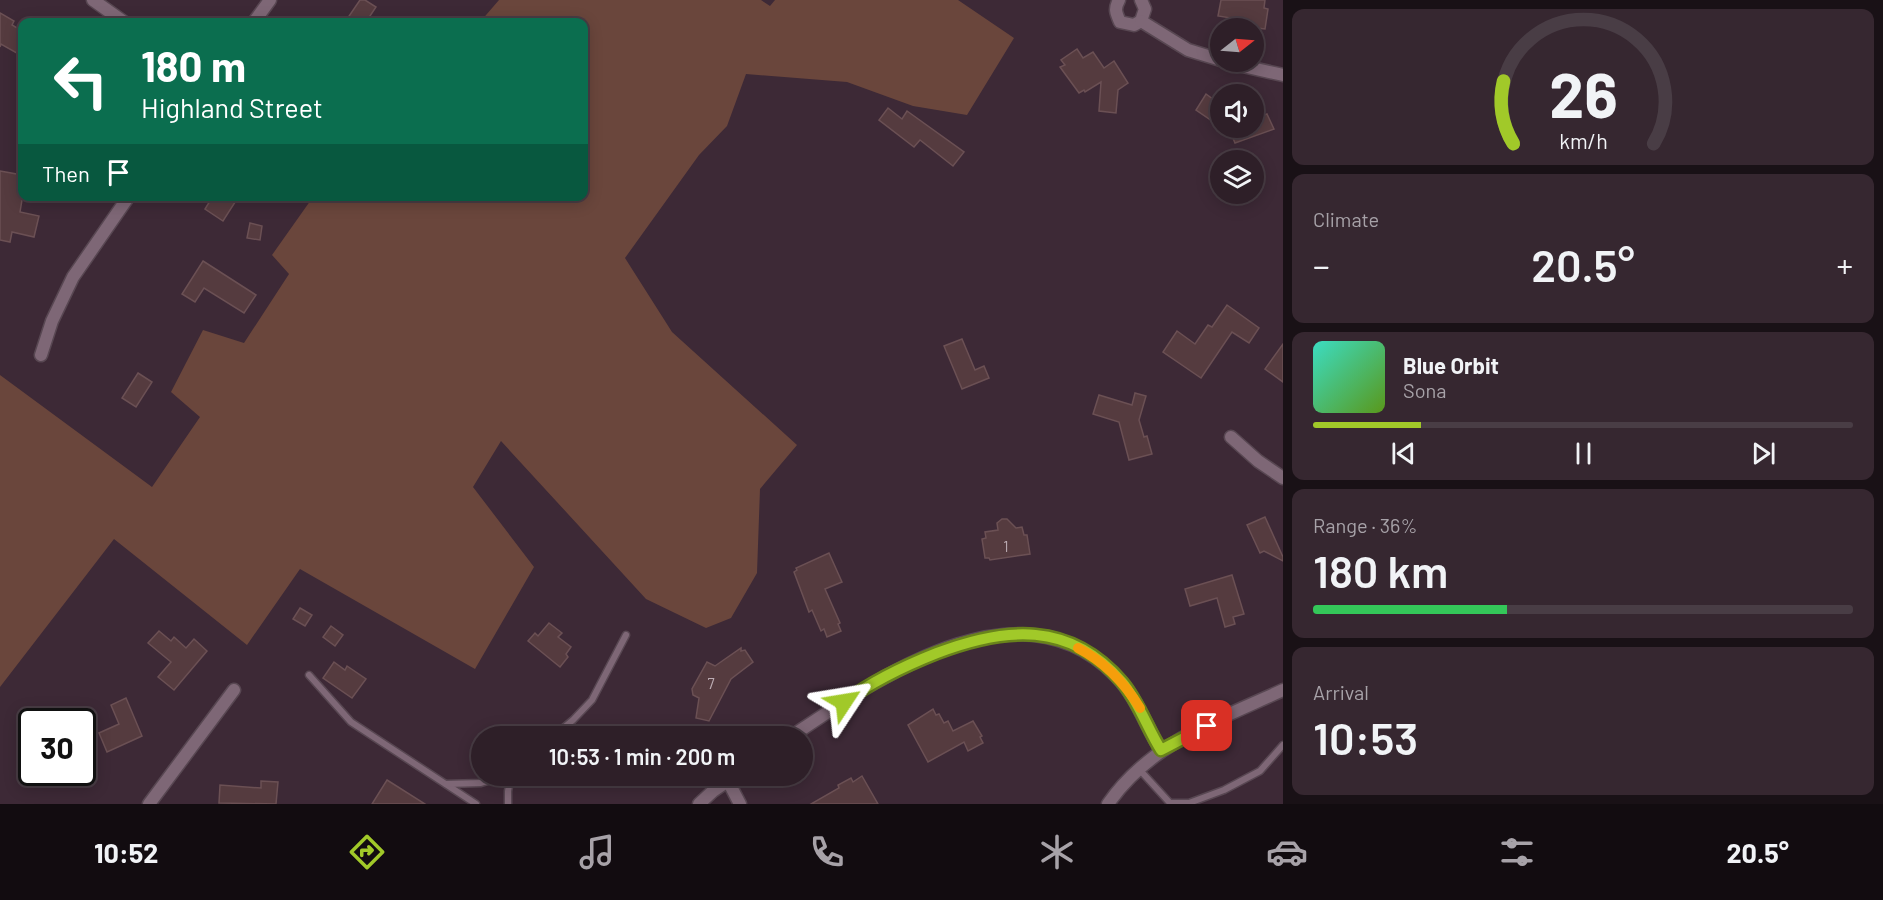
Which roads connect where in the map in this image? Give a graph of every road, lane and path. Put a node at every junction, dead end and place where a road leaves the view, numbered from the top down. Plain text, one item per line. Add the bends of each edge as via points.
1 (93, 0) edge
2 (270, 0) edge
3 (1119, 0) edge
4 (1141, 0) edge
5 (118, 18) edge
6 (257, 18) edge
7 (1141, 21) junction
8 (1210, 57) edge
9 (1264, 71) edge
10 (1283, 75) edge
11 (126, 201) edge
12 (41, 355) dead end
13 (1231, 437) dead end
14 (1283, 478) edge
15 (626, 635) dead end
16 (309, 675) dead end
17 (234, 690) dead end
18 (1283, 690) edge
19 (566, 726) edge
20 (807, 726) edge
21 (1283, 745) edge
22 (1161, 750) junction
23 (1138, 768) junction
24 (471, 783) edge
25 (446, 784) junction
26 (509, 786) edge
27 (721, 786) edge
28 (734, 786) edge
29 (702, 801) edge
30 (149, 804) edge
31 (476, 804) edge
32 (508, 804) edge
33 (740, 804) edge
34 (1108, 804) edge

1 - 5 street
2 - 6 street
3 - 7 street via 1116,13 1120,22 1134,25
4 - 7 street via 1145,9
7 - 8 street via 1188,50
9 - 10 street
11 - 12 street via 73,277
13 - 14 street
15 - 19 lane via 592,700
16 - 25 lane via 351,722
17 - 30 street
18 - 22 street
20 - 22 street via 861,690 913,663 972,640 1024,633 1059,640 1105,666 1131,694
21 - 23 lane via 1260,771 1189,803 1170,803
22 - 23 street
23 - 34 street
24 - 25 lane
25 - 31 lane
26 - 32 lane
27 - 29 street
28 - 33 street

